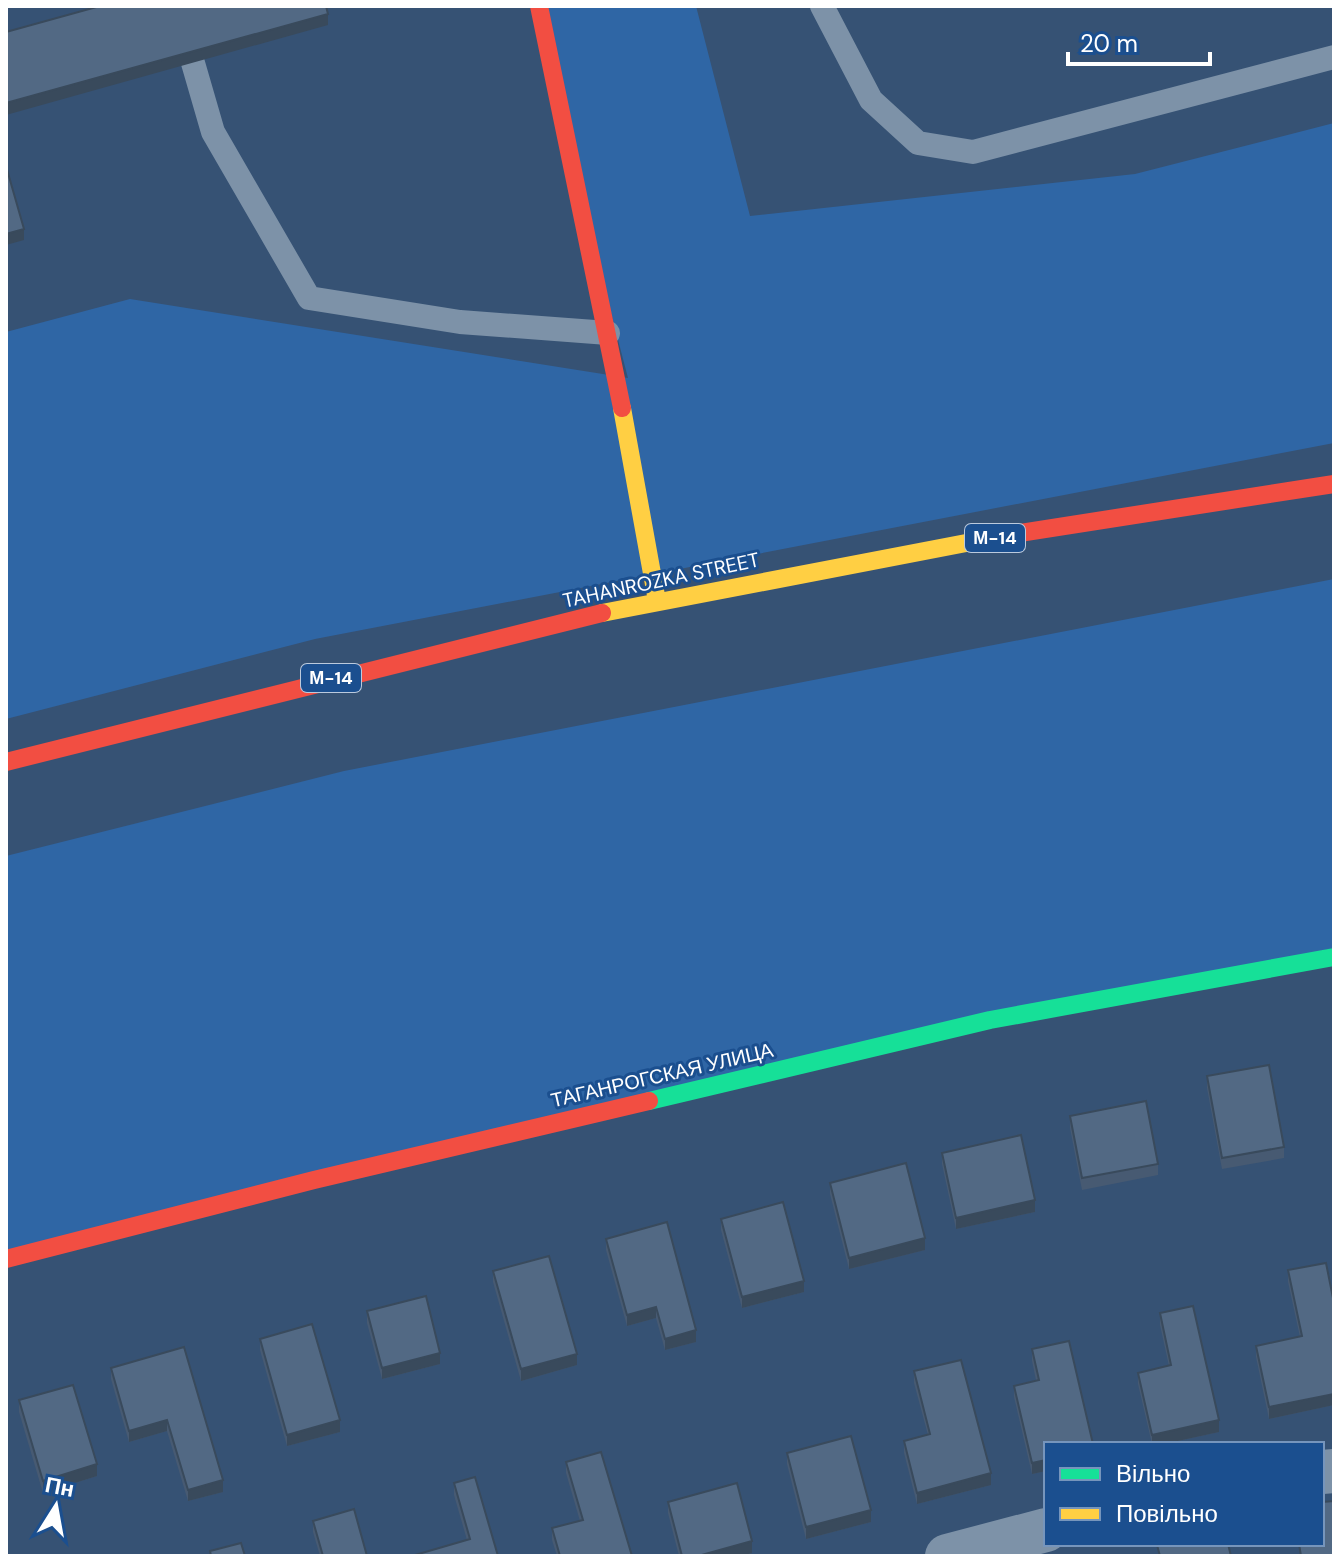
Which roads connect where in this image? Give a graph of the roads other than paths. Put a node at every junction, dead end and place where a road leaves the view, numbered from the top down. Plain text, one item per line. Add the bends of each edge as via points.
1 (567, 6) edge
2 (822, 6) edge
3 (540, 9) edge
4 (1334, 57) edge
5 (193, 63) edge
6 (608, 333) junction
7 (1334, 484) edge
8 (657, 601) junction
9 (6, 762) edge
10 (1334, 957) edge
11 (6, 1259) edge
12 (1044, 1531) edge
13 (947, 1556) edge

1 - 3 lane
2 - 4 lane via 871,100 918,143 973,152
3 - 6 main road
5 - 6 lane via 213,132 309,298 460,322
6 - 8 main road
7 - 8 main road, TAHANROZKA STREET / М-14 via 1060,526
8 - 9 main road, TAHANROZKA STREET / М-14 via 406,658
10 - 11 main road, ТАГАНРОГСКАЯ УЛИЦА via 990,1020 314,1180
12 - 13 street

